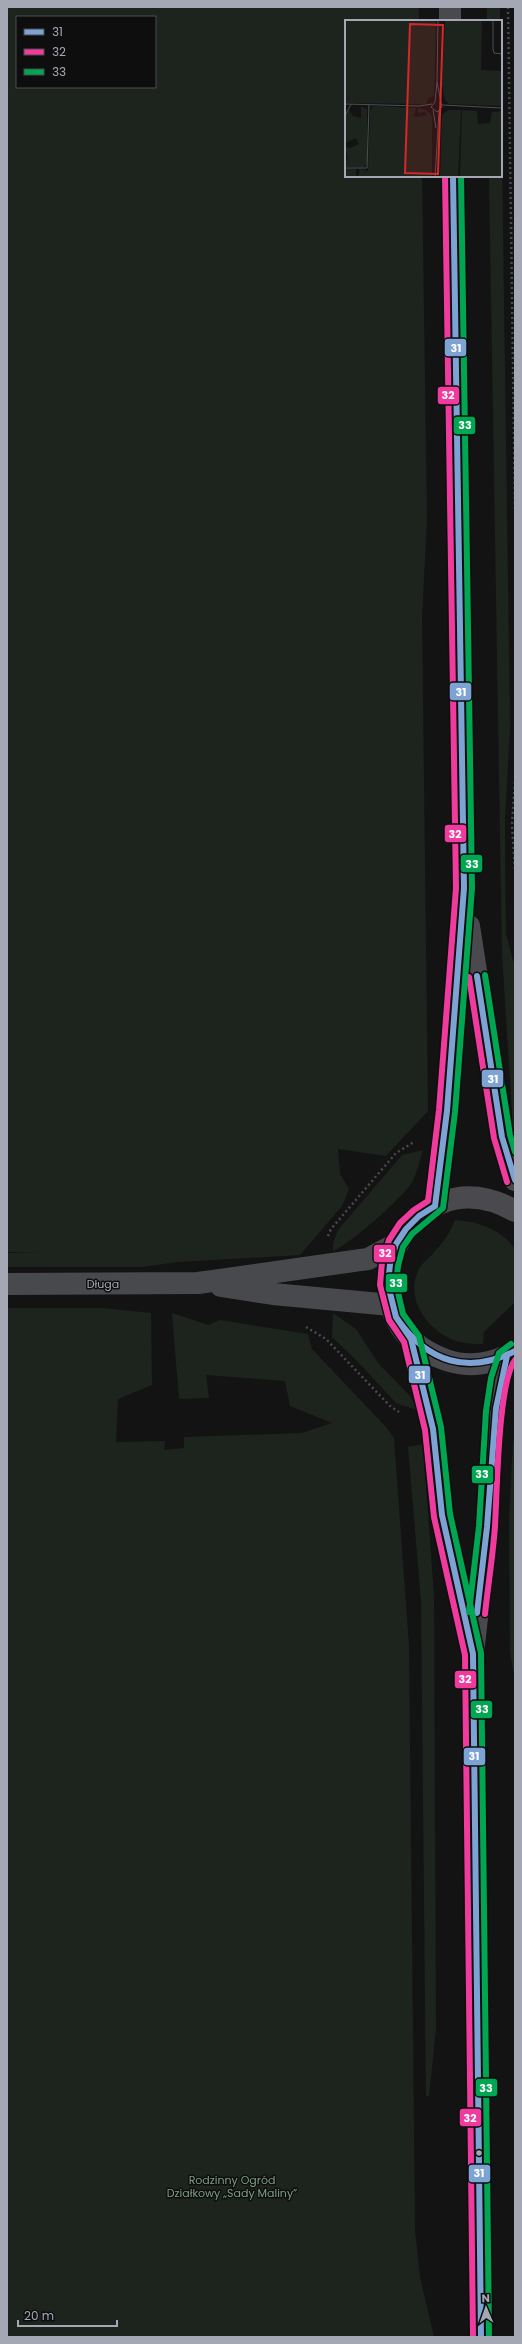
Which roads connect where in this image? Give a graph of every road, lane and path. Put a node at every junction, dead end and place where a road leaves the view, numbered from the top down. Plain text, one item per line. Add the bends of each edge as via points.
1 (450, 7) edge
2 (508, 7) edge
3 (450, 20) edge
4 (453, 177) edge
5 (515, 512) edge
6 (515, 782) edge
7 (515, 870) edge
8 (464, 888) junction
9 (443, 1138) junction
10 (515, 1180) edge
11 (435, 1206) junction
12 (515, 1211) edge
13 (396, 1244) junction
14 (321, 1266) junction
15 (198, 1283) junction
16 (7, 1284) edge
17 (391, 1305) junction
18 (304, 1326) dead end
19 (411, 1339) junction
20 (511, 1353) edge
21 (429, 1412) junction
22 (473, 1654) junction
23 (481, 2337) edge

1 - 3 main road
2 - 5 path
4 - 8 main road
6 - 7 path via 512,824
8 - 9 main road
8 - 10 main road via 498,1116
9 - 11 main road
9 - 14 path via 414,1142 396,1153 331,1228 321,1253
11 - 12 main road via 463,1198 478,1198 492,1200
11 - 13 main road via 415,1220
13 - 14 street via 368,1259
13 - 17 main road via 390,1264 388,1285
14 - 15 street
15 - 16 street, Długa
15 - 17 street via 273,1294
17 - 19 main road via 402,1328
18 - 21 path via 326,1339 398,1412
19 - 20 main road via 435,1356 464,1364 494,1361
19 - 21 street
20 - 22 street via 499,1380 494,1412 487,1527
21 - 22 street via 442,1515
22 - 23 street

